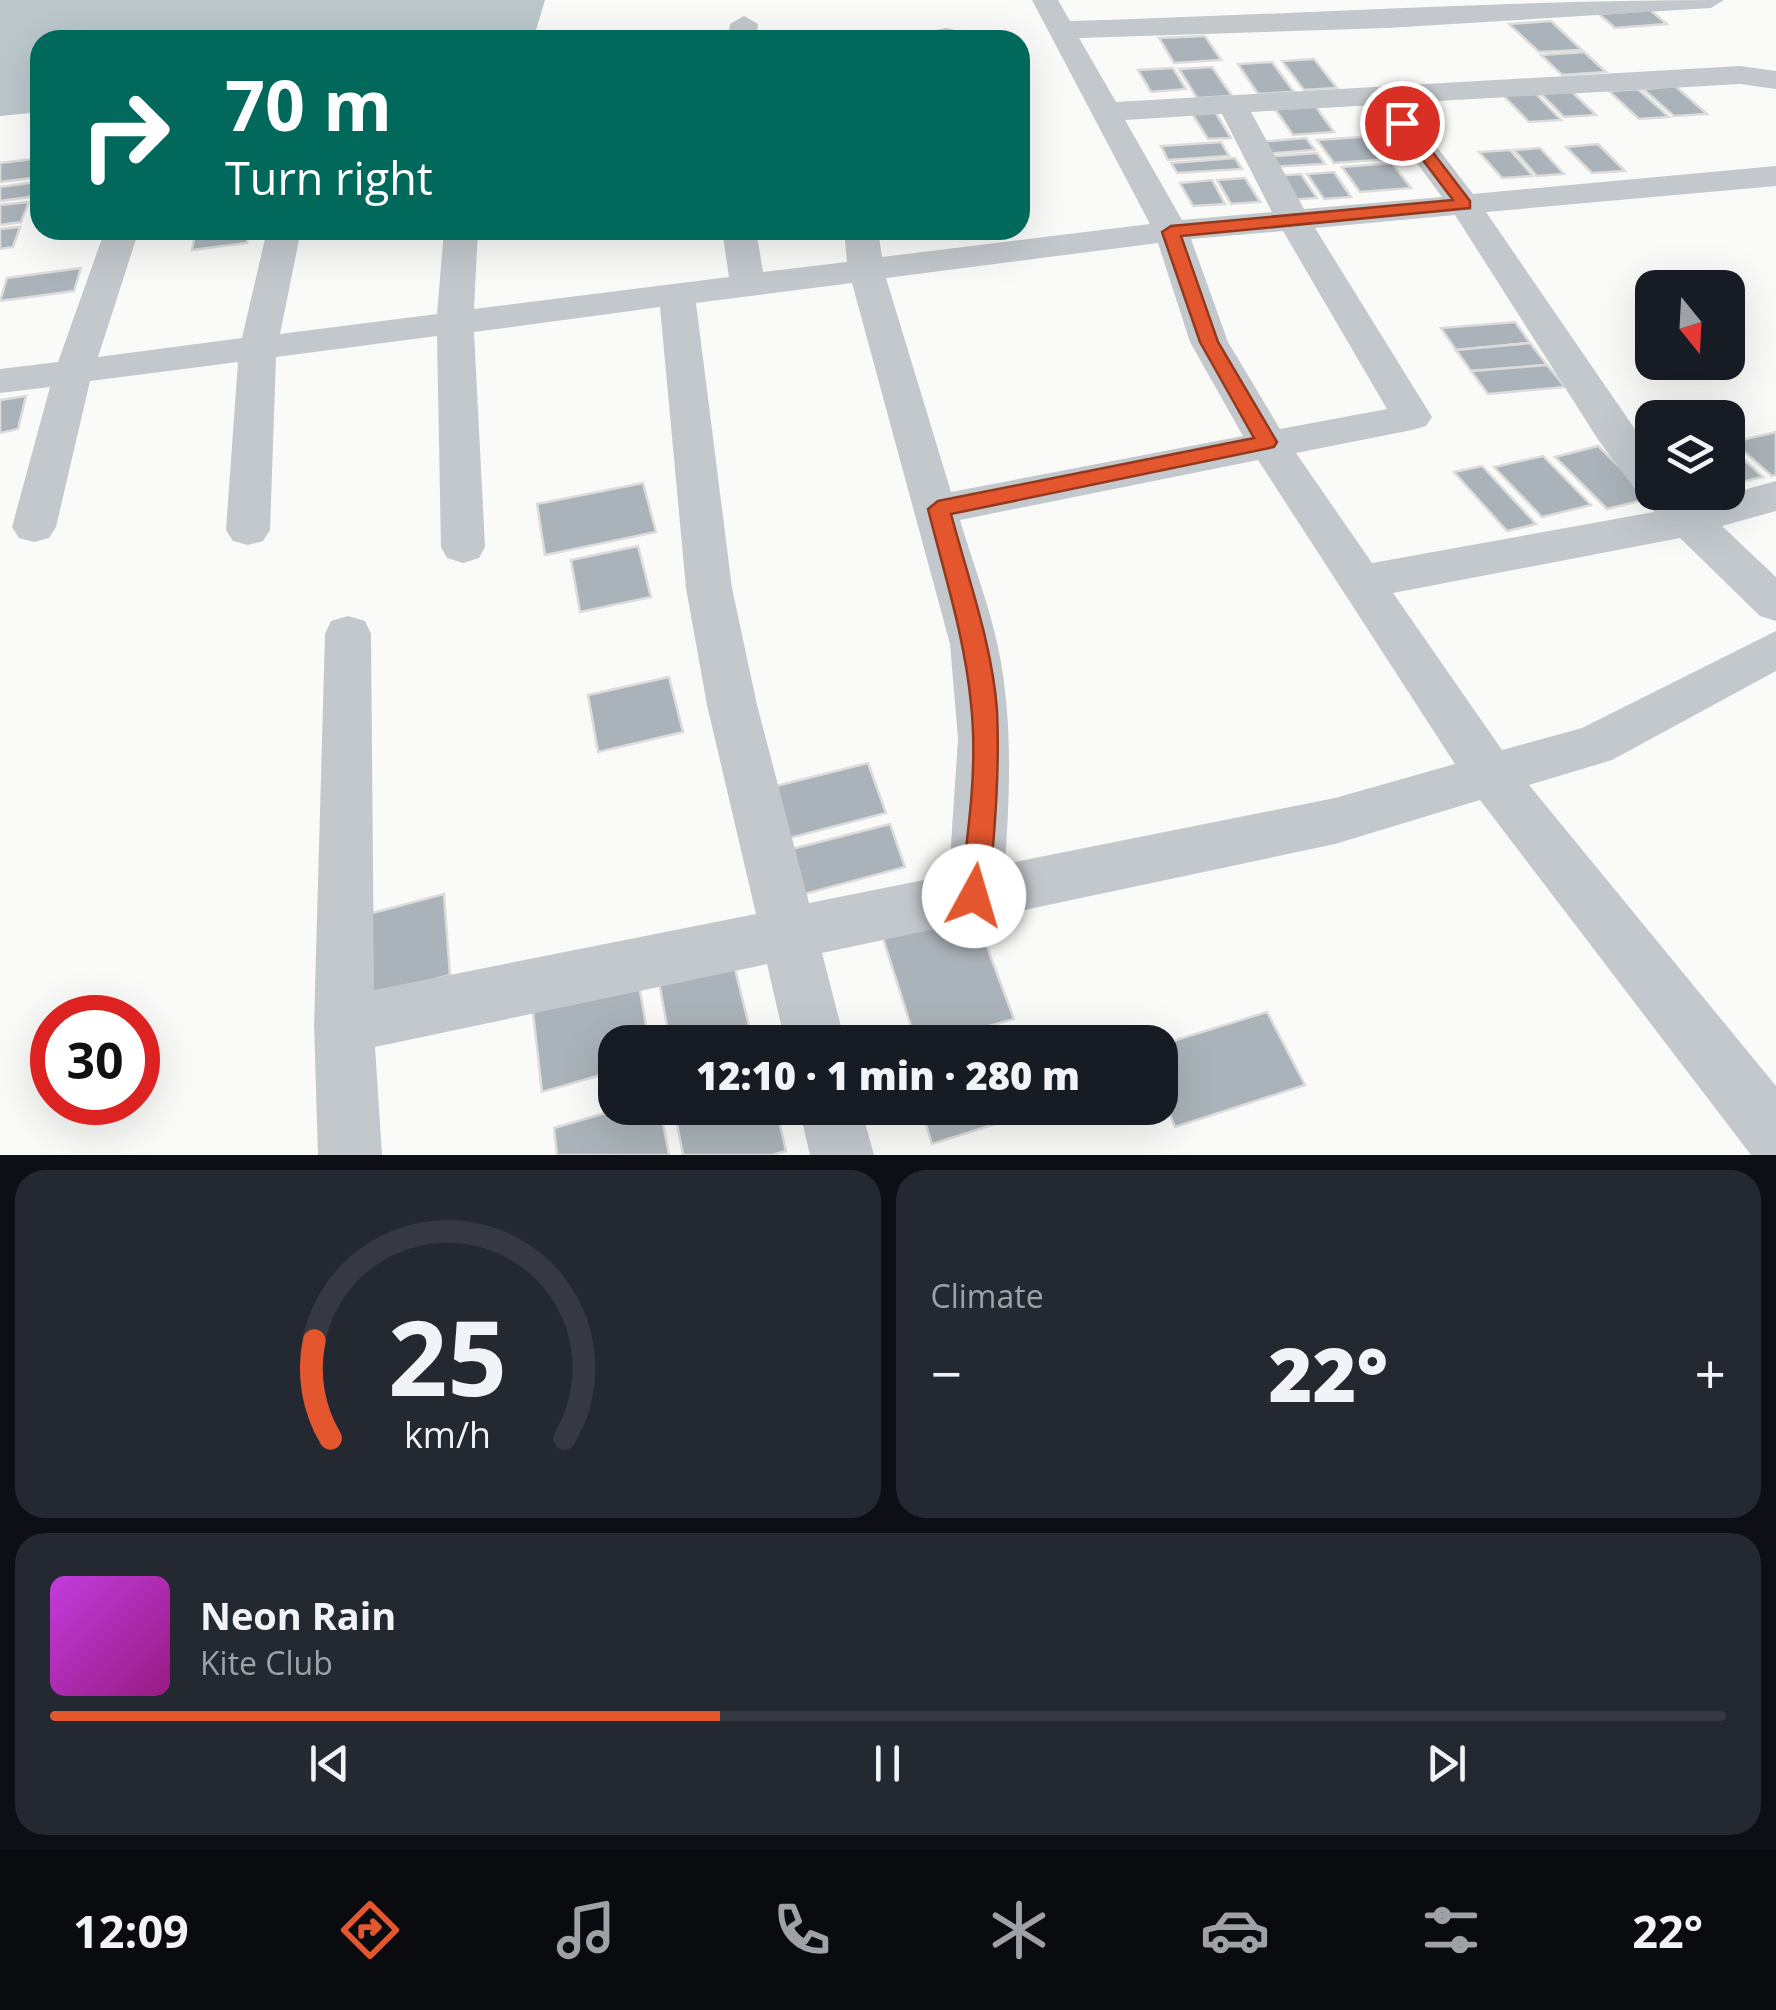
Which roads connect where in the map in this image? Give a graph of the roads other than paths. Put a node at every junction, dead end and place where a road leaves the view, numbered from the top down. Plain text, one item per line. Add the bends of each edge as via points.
1 (1045, 0) edge
2 (1711, 0) edge
3 (1058, 30) junction
4 (1776, 80) edge
5 (1382, 96) junction
6 (1232, 105) junction
7 (1103, 112) junction
8 (1776, 176) edge
9 (1464, 204) junction
10 (1292, 218) junction
11 (1171, 232) junction
12 (119, 240) edge
13 (282, 240) edge
14 (460, 240) edge
15 (741, 240) edge
16 (1015, 241) edge
17 (864, 250) edge
18 (748, 286) junction
19 (677, 296) junction
20 (455, 324) junction
21 (258, 348) junction
22 (74, 370) junction
23 (0, 381) edge
24 (1266, 442) junction
25 (1635, 460) edge
26 (1776, 496) edge
27 (1745, 499) edge
28 (938, 509) junction
29 (1661, 510) edge
30 (1676, 510) edge
31 (34, 526) dead end
32 (248, 530) dead end
33 (463, 547) dead end
34 (1361, 582) junction
35 (1776, 604) edge
36 (348, 634) dead end
37 (1776, 649) edge
38 (1492, 777) junction
39 (974, 896) junction
40 (789, 934) junction
41 (344, 1025) junction
42 (811, 1025) edge
43 (834, 1125) edge
44 (1776, 1136) edge
45 (350, 1155) edge
46 (842, 1155) edge

1 - 3 street
2 - 3 street via 1387,20
3 - 7 street
4 - 5 street via 1740,75
5 - 6 street
5 - 9 street
6 - 7 street
6 - 10 street
7 - 11 street
8 - 9 street
9 - 10 street
9 - 25 street
10 - 11 street
10 - 24 street via 1412,418
11 - 16 street
11 - 24 street via 1209,342
12 - 22 street
13 - 21 street
14 - 20 street
15 - 18 street
16 - 17 street
17 - 18 street
17 - 28 street
18 - 19 street
19 - 20 street
19 - 40 street via 710,588
20 - 21 street
20 - 33 street
21 - 22 street
21 - 32 street
22 - 23 street
22 - 31 street
24 - 28 street
24 - 34 street
26 - 27 street
28 - 39 street via 984,707 985,796
29 - 34 street
30 - 35 street
34 - 38 street
36 - 41 street
37 - 38 street via 1594,745
38 - 39 street via 1334,821
38 - 44 street
39 - 40 street
40 - 41 street
40 - 42 street
41 - 45 street
43 - 46 street

